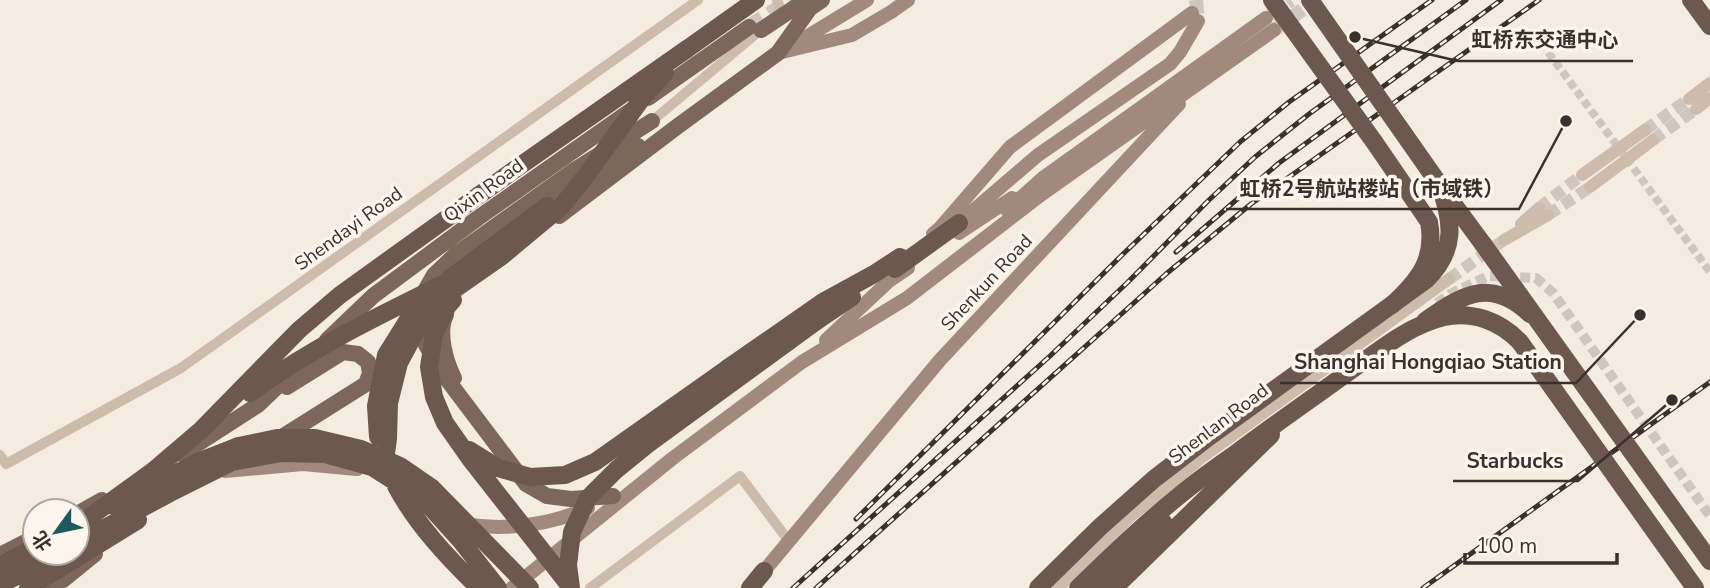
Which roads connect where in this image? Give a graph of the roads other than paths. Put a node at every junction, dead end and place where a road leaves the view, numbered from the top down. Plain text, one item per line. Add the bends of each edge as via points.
1 (698, 0) edge
2 (756, 0) edge
3 (777, 0) edge
4 (795, 0) edge
5 (806, 0) edge
6 (822, 0) edge
7 (867, 0) edge
8 (908, 0) edge
9 (1272, 0) edge
10 (1310, 0) edge
11 (1691, 0) edge
12 (778, 15) junction
13 (1710, 17) edge
14 (1710, 26) edge
15 (755, 28) junction
16 (1258, 41) junction
17 (687, 49) junction
18 (778, 53) junction
19 (1710, 83) edge
20 (1710, 98) edge
21 (652, 121) junction
22 (678, 126) junction
23 (614, 159) junction
24 (1582, 175) tunnel mouth
25 (1043, 178) junction
26 (1439, 184) junction
27 (1590, 187) tunnel mouth
28 (549, 204) joint
29 (1544, 212) tunnel mouth
30 (959, 223) junction
31 (1504, 240) tunnel mouth
32 (943, 243) junction
33 (977, 246) junction
34 (900, 257) junction
35 (474, 276) junction
36 (1449, 279) tunnel mouth
37 (874, 282) junction
38 (441, 285) junction
39 (1392, 304) junction
40 (1538, 321) junction
41 (1406, 333) junction
42 (802, 362) junction
43 (258, 405) junction
44 (466, 406) junction
45 (1301, 406) junction
46 (201, 430) junction
47 (460, 444) junction
48 (386, 453) junction
49 (673, 458) junction
50 (3, 460) edge
51 (225, 471) junction
52 (613, 496) junction
53 (1190, 496) dead end
54 (429, 503) junction
55 (91, 512) edge
56 (91, 512) edge
57 (91, 515) edge
58 (138, 520) junction
59 (476, 531) junction
60 (91, 535) edge
61 (788, 540) junction
62 (21, 544) edge
63 (0, 555) edge
64 (21, 555) edge
65 (1710, 561) edge
66 (0, 566) edge
67 (33, 567) edge
68 (764, 570) joint
69 (50, 581) edge
70 (0, 585) edge
71 (473, 585) edge
72 (17, 588) edge
73 (28, 588) edge
74 (498, 588) edge
75 (512, 588) edge
76 (519, 588) edge
77 (530, 588) edge
78 (571, 588) edge
79 (590, 588) edge
80 (750, 588) edge
81 (1038, 588) edge
82 (1058, 588) edge
83 (1078, 588) edge
84 (1095, 588) edge
85 (1114, 588) edge
86 (1696, 588) edge

1 - 50 street, Shendayi Road via 181,368
2 - 17 highway
3 - 12 street
4 - 12 street
5 - 15 main road, Qixin Road
6 - 18 main road via 810,8
7 - 18 main road
8 - 18 main road via 852,34
9 - 39 highway, bridge via 1429,222 1431,251 1425,266
10 - 26 highway, bridge
11 - 13 highway
11 - 14 highway
12 - 15 street
15 - 21 street
15 - 43 main road, Qixin Road via 478,218 373,296
16 - 25 main road, Shenkun Road via 1270,24
16 - 33 main road, Shenkun Road via 1042,194
16 - 61 main road, Shenkun Road via 1182,101 940,360
17 - 35 highway, bridge via 643,97 562,206
17 - 46 highway, bridge via 340,295
18 - 22 main road
19 - 20 street via 1692,104
21 - 23 main road
21 - 44 main road via 573,171 434,275 421,298 420,322 426,345
22 - 23 main road
22 - 44 main road via 474,279 453,302 443,321 443,339 448,365
23 - 28 main road
24 - 27 street via 1649,135
25 - 32 main road
25 - 33 main road, Shenkun Road via 991,225
26 - 39 highway, bridge via 1450,218 1445,254 1426,280
26 - 40 highway, bridge
28 - 38 highway, bridge
29 - 31 street
30 - 32 main road, Shenkun Road
30 - 34 main road, Shenkun Road via 1038,155 1170,64 1195,18 1010,147 939,229
30 - 37 highway
32 - 42 main road, Shenkun Road via 889,281
33 - 42 main road, Shenkun Road via 906,298
34 - 37 highway
34 - 47 highway, bridge via 823,302 595,462 565,475 530,477 498,468
35 - 47 highway, bridge via 447,307 434,334 429,367 434,397
35 - 48 highway, bridge via 449,293 421,322 399,363 389,403
36 - 82 street, Shenlan Road via 1200,459 1132,515
37 - 78 highway, bridge via 648,444 588,498 572,532
38 - 46 highway, bridge via 273,376
38 - 48 highway, bridge via 411,315 386,355 376,406 378,438
39 - 81 highway via 1154,479
40 - 41 highway, bridge via 1513,300 1491,292 1478,293
40 - 65 highway, bridge
41 - 45 highway, bridge
41 - 86 highway, bridge via 1462,315 1490,320 1512,334
42 - 49 main road, Shenkun Road
43 - 51 main road, Qixin Road via 343,352 358,354 368,362 366,384
43 - 55 main road, Qixin Road
44 - 52 main road via 526,484 547,496
45 - 83 highway, bridge via 1181,494
45 - 85 highway, bridge
46 - 56 highway, bridge via 153,471
47 - 78 highway, bridge
48 - 71 highway, bridge via 396,487 409,507
49 - 52 main road
49 - 75 main road, Shenkun Road
51 - 54 main road via 303,464 358,469 400,483
51 - 58 main road, Qixin Road
52 - 54 main road via 541,523 496,527 461,523
53 - 84 highway
54 - 71 main road via 456,535 472,564
57 - 59 highway, bridge via 239,446 277,438 315,438 361,449 400,466 432,488
58 - 69 highway
58 - 72 main road, Qixin Road
59 - 76 highway, bridge
59 - 77 highway, bridge
60 - 74 highway, bridge via 232,462 281,453 325,454 372,467 425,500
61 - 68 main road, Shenkun Road
61 - 79 street via 740,476
62 - 63 main road
64 - 66 highway
67 - 70 highway
68 - 80 highway
69 - 73 highway

